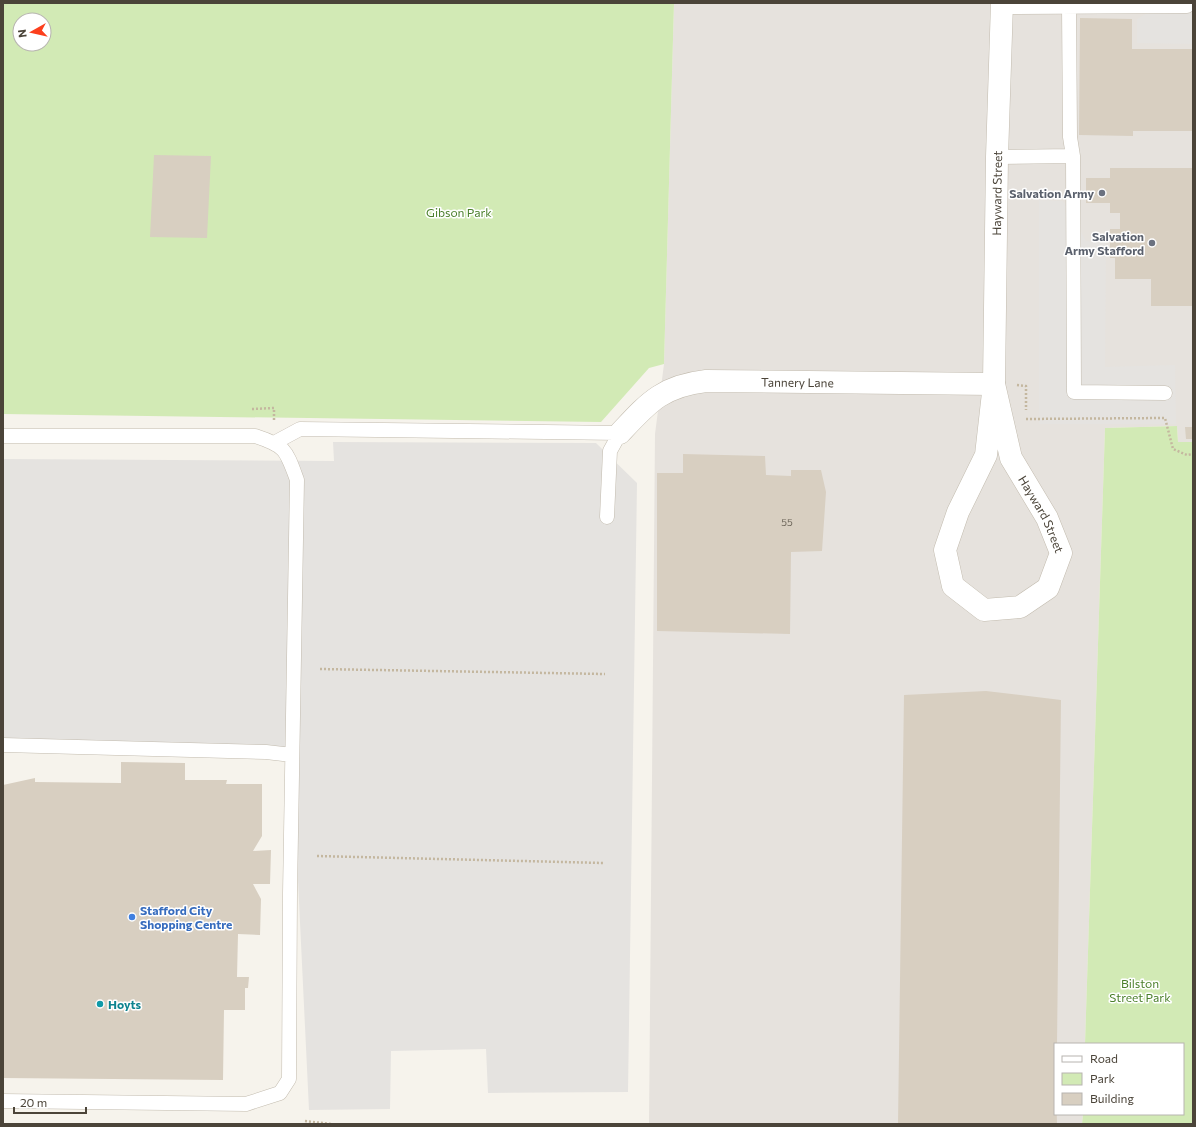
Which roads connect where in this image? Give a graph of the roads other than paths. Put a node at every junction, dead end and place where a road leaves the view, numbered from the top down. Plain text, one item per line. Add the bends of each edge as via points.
1 (1002, 5) edge
2 (1070, 6) junction
3 (1187, 6) dead end
4 (1073, 156) junction
5 (997, 157) junction
6 (994, 384) junction
7 (1165, 393) dead end
8 (620, 433) junction
9 (3, 436) edge
10 (274, 443) junction
11 (607, 517) dead end
12 (3, 745) edge
13 (292, 755) junction
14 (3, 1101) edge

1 - 2 lane
1 - 5 street, Hayward Street
2 - 3 lane
2 - 4 lane via 1070,137
4 - 5 lane
4 - 7 lane via 1074,392
5 - 6 street, Hayward Street
6 - 6 street, Hayward Street via 1011,458 1047,518 1062,552 1048,588 1020,607 984,610 953,586 945,550 958,512 986,455
6 - 8 street, Tannery Lane via 706,381 686,383 662,392
8 - 10 lane via 300,430
8 - 11 lane via 610,451
9 - 10 lane via 255,436
10 - 13 lane via 288,453 297,480
12 - 13 lane via 266,752
13 - 14 lane via 289,1079 280,1093 246,1104

